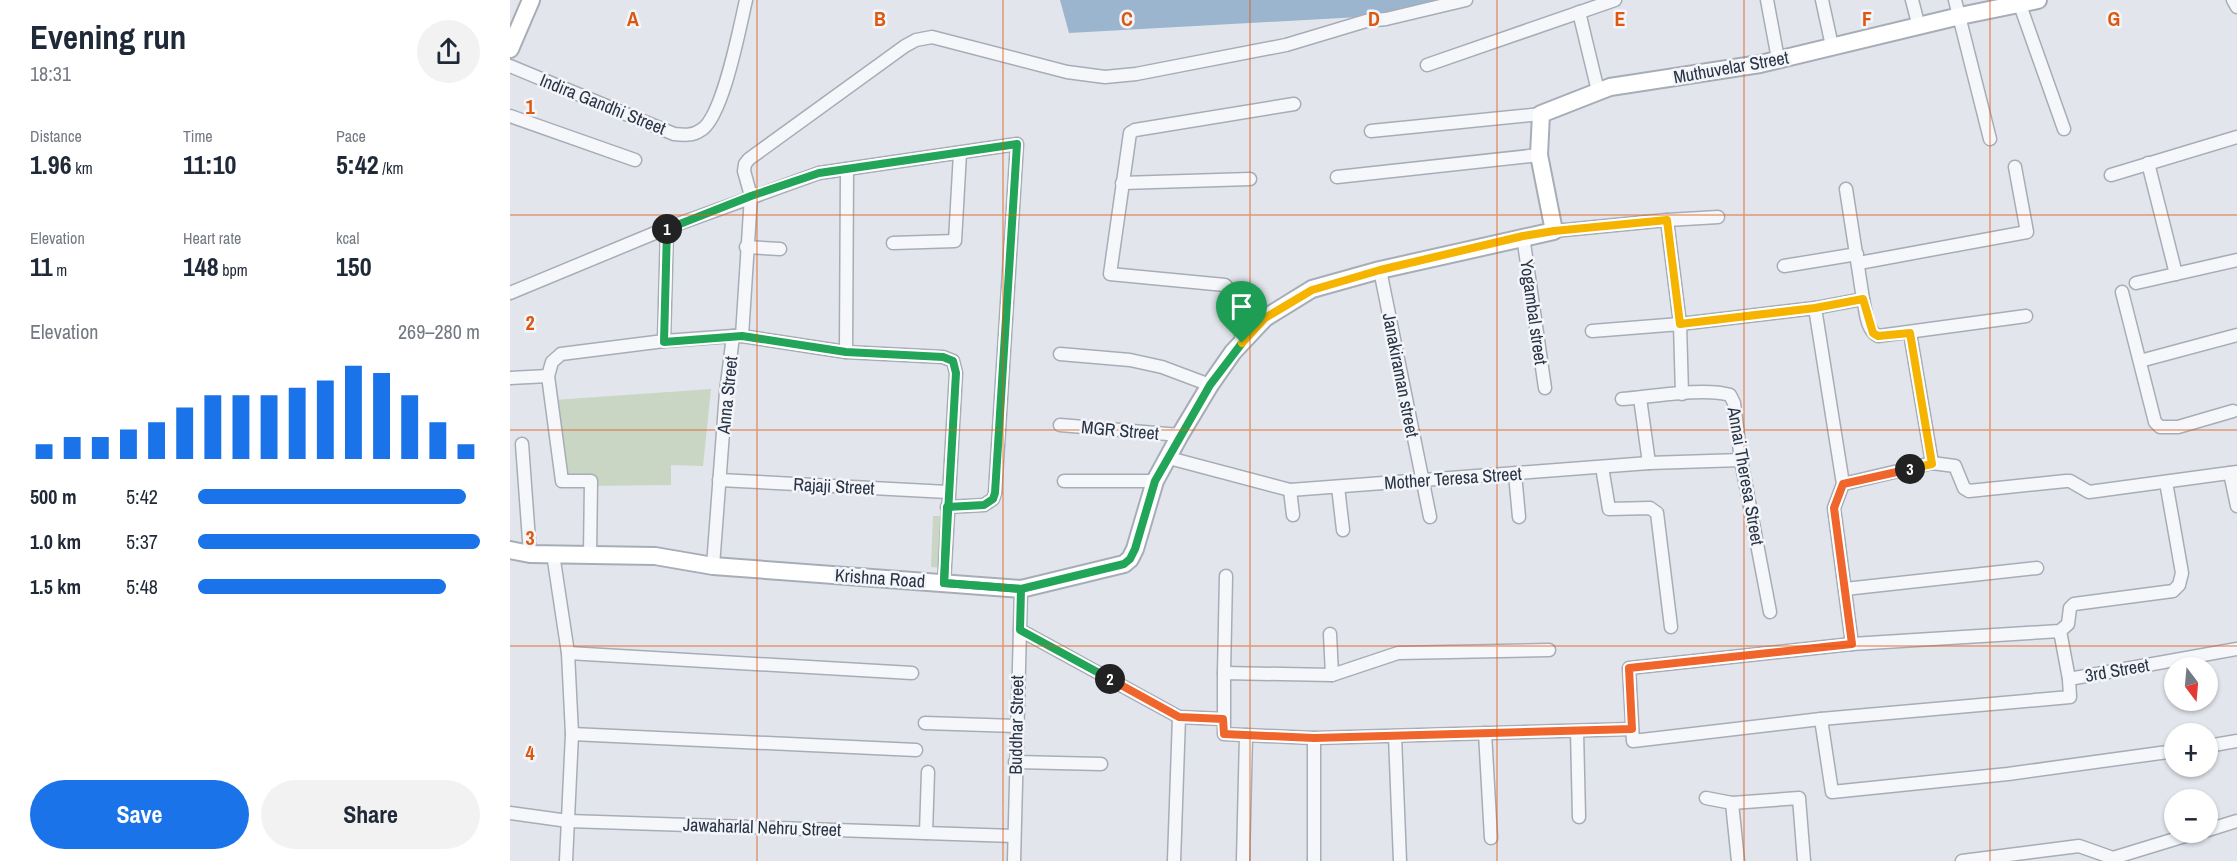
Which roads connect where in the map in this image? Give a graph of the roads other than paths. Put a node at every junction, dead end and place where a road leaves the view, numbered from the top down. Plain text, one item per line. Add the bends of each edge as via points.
1 (531, 0) edge
2 (746, 0) edge
3 (1466, 0) edge
4 (1615, 0) edge
5 (1767, 0) edge
6 (1822, 0) edge
7 (1912, 0) edge
8 (2038, 0) edge
9 (2233, 0) edge
10 (2020, 4) junction
11 (2237, 7) edge
12 (1958, 8) edge
13 (1580, 12) junction
14 (1920, 27) junction
15 (1832, 46) junction
16 (510, 49) edge
17 (1778, 59) junction
18 (1427, 65) dead end
19 (510, 66) edge
20 (1598, 91) junction
21 (1294, 104) dead end
22 (1541, 114) junction
23 (510, 116) edge
24 (2064, 129) dead end
25 (1371, 131) dead end
26 (2237, 136) edge
27 (1990, 139) dead end
28 (960, 153) junction
29 (1539, 155) junction
30 (635, 160) dead end
31 (2148, 163) junction
32 (2016, 167) dead end
33 (847, 169) junction
34 (2110, 175) dead end
35 (1337, 177) dead end
36 (1250, 179) dead end
37 (1122, 183) junction
38 (1846, 189) dead end
39 (751, 196) junction
40 (1718, 217) dead end
41 (1667, 220) junction
42 (668, 228) junction
43 (1554, 231) junction
44 (1523, 236) junction
45 (893, 243) dead end
46 (747, 247) junction
47 (780, 249) dead end
48 (1858, 259) junction
49 (2237, 260) edge
50 (1784, 266) dead end
51 (1380, 270) junction
52 (2176, 274) junction
53 (2136, 283) dead end
54 (2122, 292) dead end
55 (510, 293) edge
56 (1863, 299) junction
57 (1815, 308) junction
58 (2026, 316) dead end
59 (1680, 324) junction
60 (1592, 331) dead end
61 (1910, 333) junction
62 (2237, 335) edge
63 (738, 336) junction
64 (664, 342) junction
65 (1242, 343) junction
66 (846, 352) junction
67 (1060, 354) dead end
68 (2140, 361) junction
69 (548, 376) junction
70 (510, 378) edge
71 (1210, 385) junction
72 (1545, 388) dead end
73 (1682, 394) junction
74 (1640, 398) junction
75 (1622, 399) dead end
76 (2233, 411) dead end
77 (1060, 425) dead end
78 (1180, 435) junction
79 (522, 444) dead end
80 (1169, 458) junction
81 (1741, 460) junction
82 (1649, 463) junction
83 (1932, 464) junction
84 (1602, 467) junction
85 (2234, 473) edge
86 (1515, 474) junction
87 (719, 480) junction
88 (1064, 481) dead end
89 (1155, 481) junction
90 (1423, 481) junction
91 (2166, 482) junction
92 (1843, 484) junction
93 (1338, 487) junction
94 (1290, 490) junction
95 (948, 492) junction
96 (2237, 506) edge
97 (947, 507) junction
98 (1293, 516) dead end
99 (1430, 517) dead end
100 (1519, 517) dead end
101 (1344, 530) dead end
102 (510, 553) edge
103 (530, 554) junction
104 (553, 554) junction
105 (590, 555) junction
106 (713, 566) junction
107 (2037, 568) dead end
108 (1226, 576) dead end
109 (944, 583) junction
110 (1021, 589) junction
111 (1845, 589) junction
112 (1770, 612) dead end
113 (1671, 627) dead end
114 (1020, 630) junction
115 (2060, 631) junction
116 (1330, 634) dead end
117 (1852, 644) junction
118 (2237, 649) edge
119 (1549, 650) dead end
120 (568, 653) junction
121 (912, 673) dead end
122 (1224, 673) junction
123 (1332, 675) junction
124 (2069, 679) junction
125 (1179, 717) junction
126 (1223, 719) junction
127 (1821, 719) junction
128 (925, 723) dead end
129 (1016, 726) junction
130 (1632, 729) junction
131 (1576, 731) junction
132 (572, 734) junction
133 (1485, 734) junction
134 (1245, 735) junction
135 (1395, 736) junction
136 (1314, 738) junction
137 (2237, 741) edge
138 (2218, 744) edge
139 (916, 750) dead end
140 (2164, 753) edge
141 (1015, 762) junction
142 (1101, 764) dead end
143 (928, 772) dead end
144 (1706, 798) dead end
145 (1732, 802) junction
146 (510, 813) edge
147 (1580, 817) dead end
148 (568, 821) junction
149 (2237, 821) edge
150 (2218, 827) edge
151 (926, 833) junction
152 (1014, 836) junction
153 (1491, 838) dead end
154 (2164, 842) edge
155 (2026, 857) edge
156 (566, 861) edge
157 (1014, 861) edge
158 (1174, 861) edge
159 (1243, 861) edge
160 (1314, 861) edge
161 (1400, 861) edge
162 (1738, 861) edge
163 (1804, 861) edge
164 (1962, 861) edge

1 - 16 street
2 - 19 street, Indira Gandhi Street via 726,82 713,116 692,134 674,134
3 - 39 street, Anna Street via 1366,21 1286,45 1105,77 1067,72 946,39 925,38 905,46 749,159 744,171
4 - 13 street
5 - 17 street
6 - 15 street
7 - 14 street
8 - 10 street, Muthuvelar Street
9 - 11 street
10 - 12 street, Muthuvelar Street
10 - 24 street
12 - 14 street, Muthuvelar Street
12 - 27 street
13 - 18 street
13 - 20 street
14 - 15 street, Muthuvelar Street
15 - 17 street, Muthuvelar Street
17 - 20 street, Muthuvelar Street
20 - 22 street, Muthuvelar Street
21 - 37 street via 1135,130 1130,133
22 - 25 street
22 - 29 street
23 - 30 street
26 - 31 street
28 - 33 street
28 - 45 street via 955,241
28 - 97 street via 1017,144 995,493 984,505
29 - 35 street
29 - 43 street
31 - 34 street
31 - 52 street
32 - 48 street via 2026,232
33 - 39 street via 819,173
33 - 66 street
36 - 37 street
37 - 65 street via 1110,274 1226,285 1237,299
38 - 48 street
39 - 42 street
39 - 46 street, Anna Street
40 - 41 street
41 - 43 street
41 - 59 street
42 - 55 street
42 - 64 street
43 - 44 street, Krishna Road
44 - 51 street, Krishna Road
44 - 72 street, Yogambal street
46 - 47 street
46 - 63 street, Anna Street
48 - 50 street
48 - 56 street
49 - 52 street
51 - 65 street, Krishna Road via 1312,290 1265,318
51 - 90 street, Janakiraman street
52 - 53 street
54 - 68 street
56 - 57 street
56 - 61 street via 1873,333
57 - 59 street
57 - 92 street
58 - 61 street
59 - 60 street
59 - 73 street
61 - 83 street
62 - 68 street
63 - 64 street
63 - 66 street
63 - 87 street, Anna Street
64 - 69 street via 561,354 552,362
65 - 71 street, Krishna Road
66 - 95 street via 943,357 953,361 956,373
67 - 71 street via 1130,360
68 - 76 street via 2155,422 2160,427 2178,427
69 - 70 street
69 - 105 street via 562,481 591,481
71 - 78 street, Krishna Road
73 - 74 street, Annai Theresa Street
73 - 81 street, Annai Theresa Street via 1730,395
74 - 75 street, Annai Theresa Street
74 - 82 street
77 - 78 street, MGR Street
78 - 80 street, Krishna Road
79 - 103 street
80 - 89 street, Krishna Road
80 - 94 street, Mother Teresa Street
81 - 82 street, Mother Teresa Street
81 - 112 street, Annai Theresa Street
82 - 84 street, Mother Teresa Street
83 - 91 street via 1955,466 1964,489 1969,491 2070,481 2089,492
83 - 92 street
84 - 86 street, Mother Teresa Street
84 - 113 street via 1609,509 1650,508 1658,513
85 - 91 street
85 - 96 street
86 - 90 street, Mother Teresa Street
86 - 100 street
87 - 95 street, Rajaji Street
87 - 106 street, Anna Street
88 - 89 street
89 - 110 street, Krishna Road via 1135,549 1124,564
90 - 93 street, Mother Teresa Street
90 - 99 street, Janakiraman street
91 - 115 street via 2182,573 2179,585 2173,591 2074,604 2066,628
92 - 111 street via 1834,508
93 - 94 street, Mother Teresa Street
93 - 101 street
94 - 98 street
95 - 97 street
97 - 109 street
102 - 103 street, Krishna Road
103 - 104 street, Krishna Road
104 - 105 street, Krishna Road
104 - 120 street
105 - 106 street, Krishna Road via 655,556
106 - 109 street, Krishna Road
107 - 111 street
108 - 122 street
109 - 110 street, Krishna Road
110 - 114 street, Buddhar Street
111 - 117 street
114 - 125 street
114 - 129 street, Buddhar Street
115 - 117 street
115 - 124 street
116 - 123 street
117 - 130 street via 1629,668
118 - 124 street, 3rd Street
119 - 123 street via 1398,653
120 - 121 street
120 - 132 street
122 - 123 street
122 - 126 street
124 - 127 street via 2070,697
125 - 126 street
125 - 158 street
126 - 134 street via 1224,734
127 - 130 street via 1633,741
127 - 140 street via 1832,792
128 - 129 street
129 - 141 street, Buddhar Street
130 - 131 street
131 - 133 street
131 - 147 street
132 - 139 street
132 - 148 street
133 - 135 street
133 - 153 street
134 - 136 street
134 - 159 street
135 - 136 street
135 - 161 street
136 - 160 street
137 - 138 street
141 - 142 street
141 - 152 street, Buddhar Street
143 - 151 street
144 - 145 street
145 - 162 street
145 - 163 street via 1799,798
146 - 148 street, Jawaharlal Nehru Street
148 - 151 street, Jawaharlal Nehru Street
148 - 156 street
149 - 150 street
151 - 152 street, Jawaharlal Nehru Street
152 - 157 street, Buddhar Street
154 - 155 street via 2113,858 2079,846
155 - 164 street

